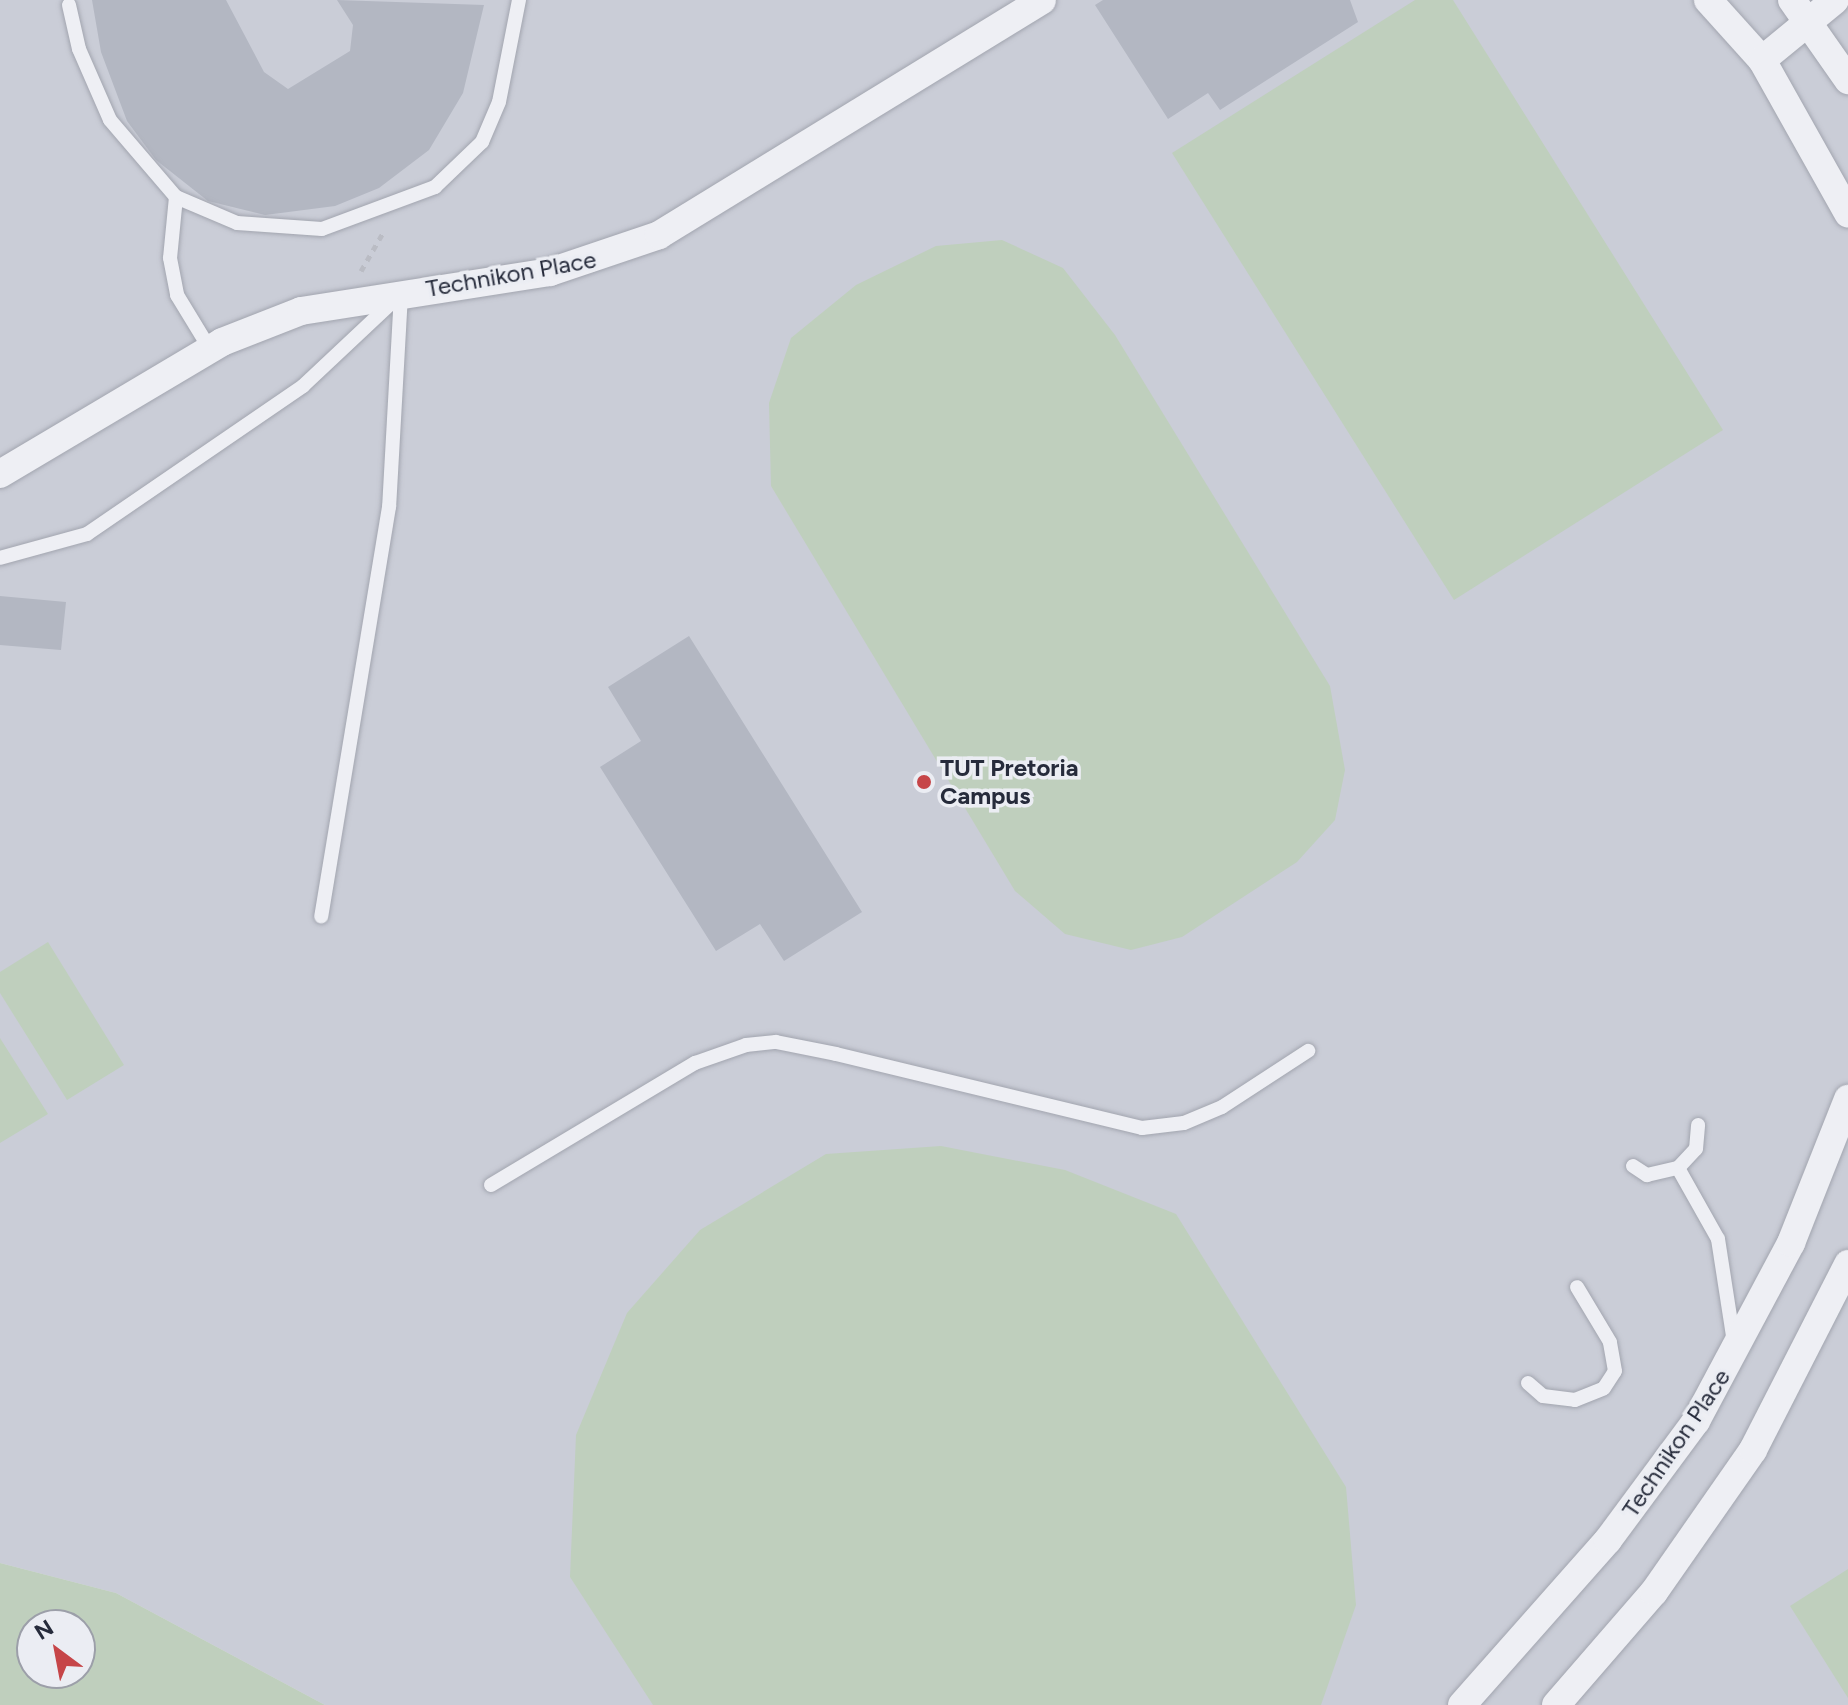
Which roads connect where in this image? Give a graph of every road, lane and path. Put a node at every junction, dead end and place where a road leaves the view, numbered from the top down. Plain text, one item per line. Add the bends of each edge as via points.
1 (519, 0) edge
2 (1042, 0) edge
3 (1708, 0) edge
4 (1835, 0) edge
5 (69, 5) dead end
6 (1802, 10) edge
7 (1762, 60) junction
8 (1848, 80) edge
9 (176, 197) junction
10 (398, 206) junction
11 (1848, 213) edge
12 (401, 294) junction
13 (342, 303) junction
14 (210, 349) junction
15 (0, 474) edge
16 (0, 558) edge
17 (321, 916) dead end
18 (1308, 1051) dead end
19 (1848, 1099) edge
20 (1698, 1125) dead end
21 (1633, 1166) dead end
22 (1678, 1168) junction
23 (491, 1185) dead end
24 (1848, 1264) edge
25 (1577, 1287) dead end
26 (1736, 1354) junction
27 (1528, 1383) dead end
28 (1462, 1705) edge
29 (1556, 1705) edge

1 - 10 lane via 499,102 482,142 435,187
2 - 12 street, Technikon Place via 659,235 597,261
3 - 7 street
4 - 6 street
5 - 9 lane via 79,49 110,120
6 - 7 street
6 - 8 street
7 - 11 street
9 - 10 lane via 237,223 322,229
9 - 14 lane via 170,258 177,295
10 - 13 path
12 - 13 street, Technikon Place
12 - 16 lane via 314,378 87,534
12 - 17 lane via 389,507
13 - 14 street, Technikon Place via 301,311
14 - 15 street, Technikon Place
18 - 23 lane via 1222,1107 1184,1123 1142,1128 836,1054 776,1042 746,1045 695,1063
19 - 26 street, Technikon Place via 1821,1177
20 - 22 lane via 1696,1149
21 - 22 lane via 1647,1175
22 - 26 lane via 1718,1239
24 - 29 street via 1753,1450 1654,1592
25 - 27 lane via 1610,1342 1615,1371 1604,1388 1575,1400 1543,1396
26 - 28 street, Technikon Place via 1608,1540

